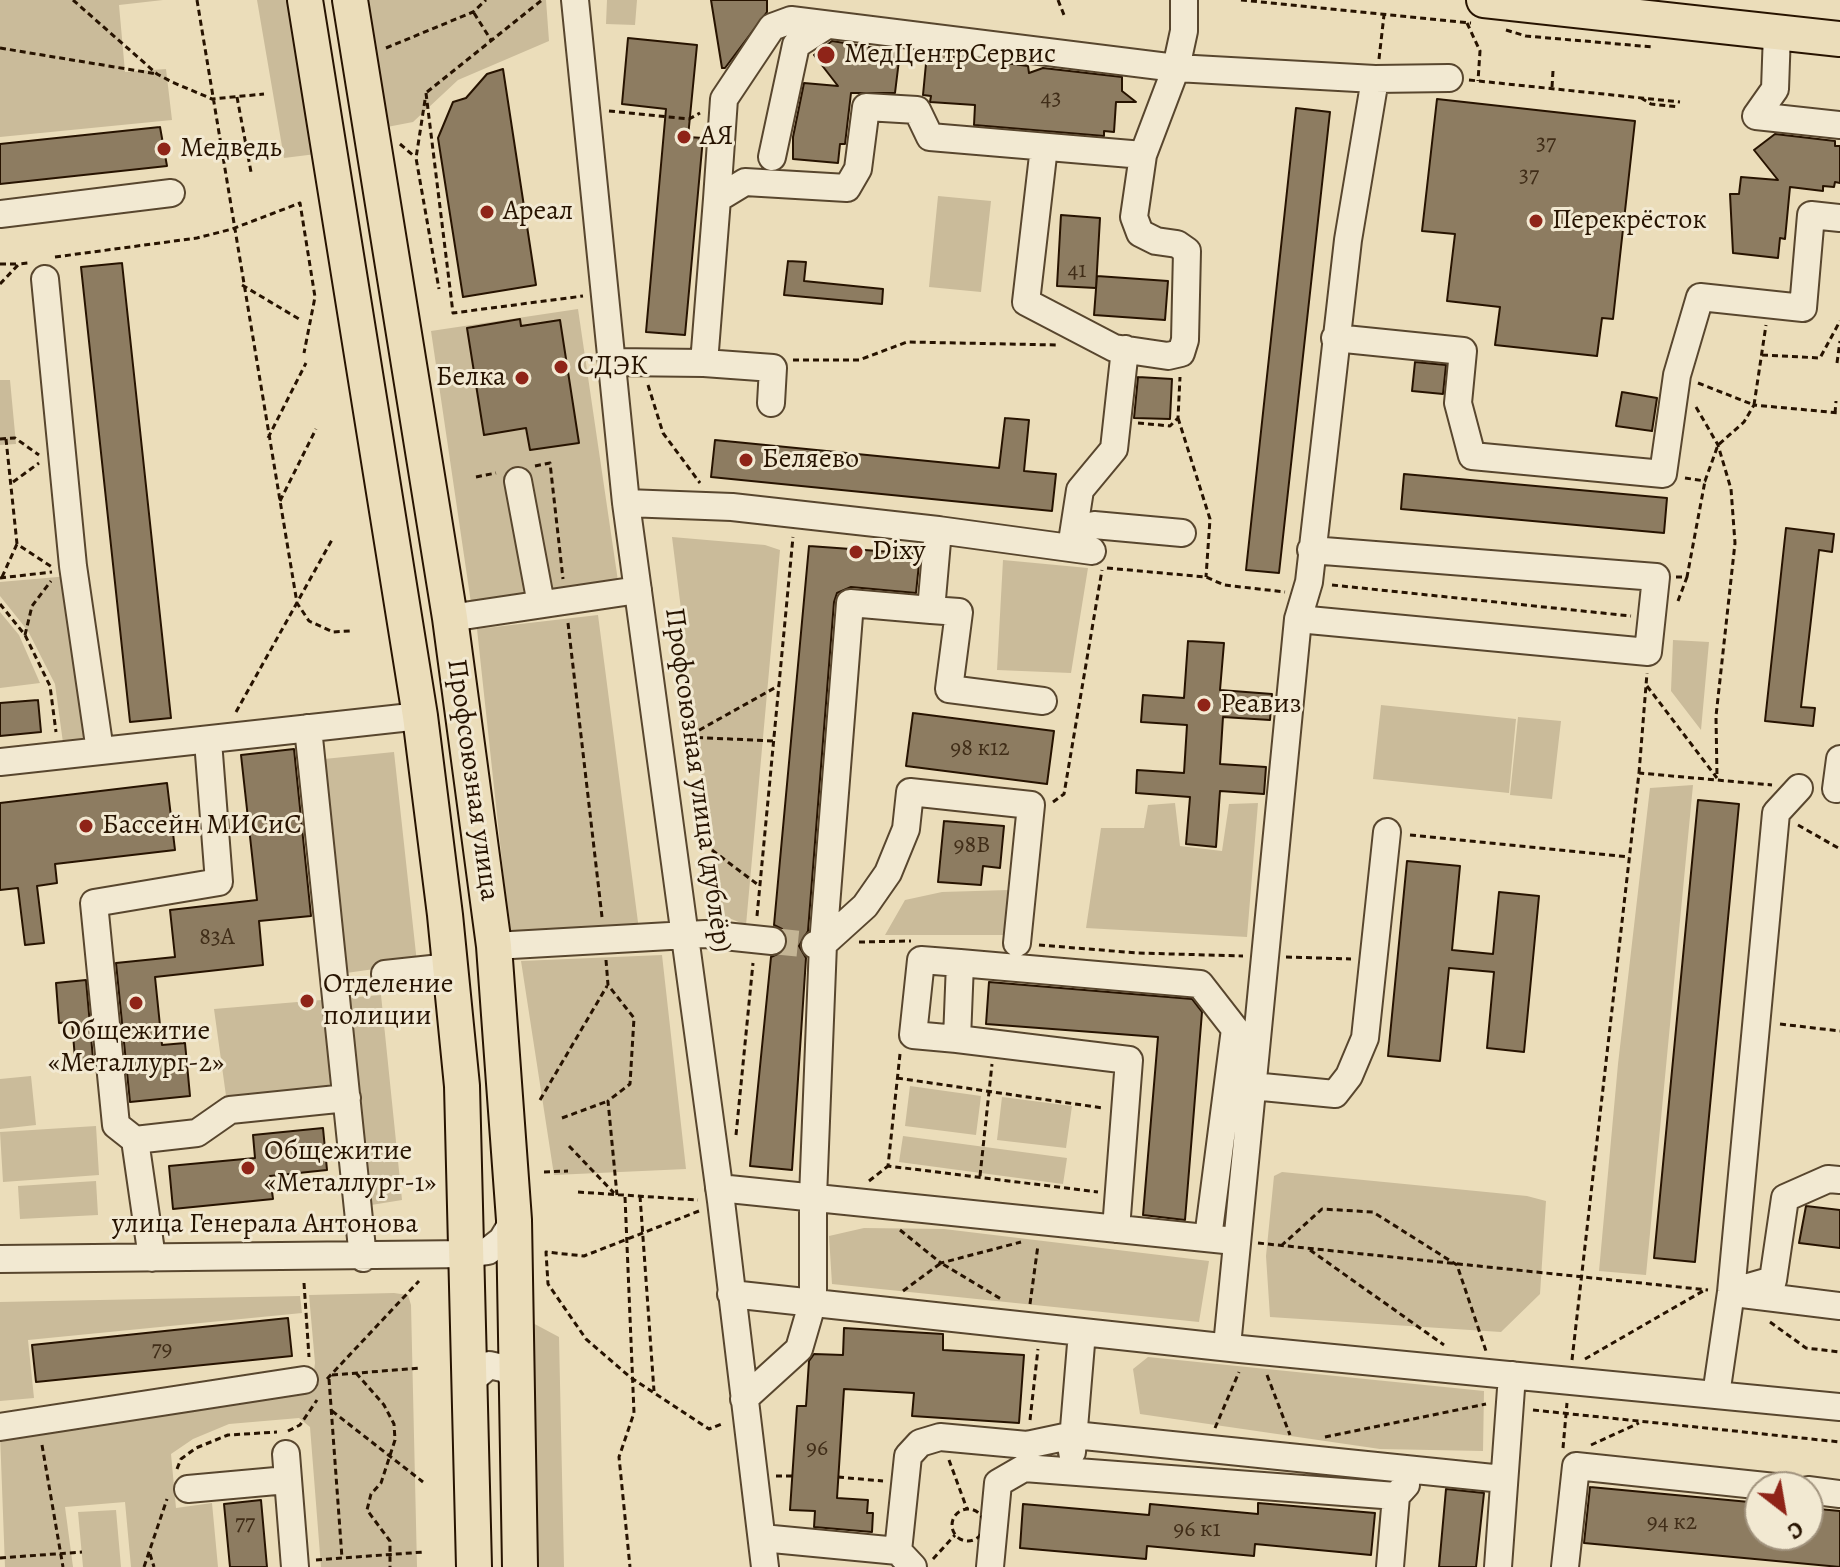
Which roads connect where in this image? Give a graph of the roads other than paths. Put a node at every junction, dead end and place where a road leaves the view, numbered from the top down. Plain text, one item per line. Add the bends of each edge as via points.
1 (305, 0) edge
2 (350, 0) edge
3 (575, 0) edge
4 (1184, 0) edge
5 (1602, 6) edge
6 (1475, 11) edge
7 (824, 27) junction
8 (1777, 33) junction
9 (1840, 39) edge
10 (1176, 68) junction
11 (1449, 78) road end
12 (1375, 79) junction
13 (1840, 125) edge
14 (1044, 147) junction
15 (1143, 155) junction
16 (772, 157) dead end
17 (171, 193) dead end
18 (717, 199) junction
19 (0, 214) edge
20 (1840, 218) edge
21 (41, 267) road end
22 (1335, 338) junction
23 (1125, 349) junction
24 (622, 361) junction
25 (704, 363) junction
26 (771, 403) dead end
27 (520, 473) road end
28 (626, 503) junction
29 (938, 530) junction
30 (1182, 533) dead end
31 (1311, 550) junction
32 (1085, 551) junction
33 (638, 590) junction
34 (553, 603) junction
35 (931, 610) junction
36 (450, 618) junction
37 (1298, 619) junction
38 (1043, 701) dead end
39 (420, 716) junction
40 (324, 725) junction
41 (215, 740) junction
42 (100, 751) junction
43 (1840, 759) edge
44 (0, 762) edge
45 (1821, 788) edge
46 (1387, 832) road end
47 (686, 936) junction
48 (763, 940) tunnel mouth
49 (1017, 943) dead end
50 (817, 945) junction
51 (494, 946) junction
52 (960, 963) junction
53 (450, 967) junction
54 (385, 974) dead end
55 (957, 1039) junction
56 (1252, 1086) junction
57 (347, 1098) junction
58 (135, 1140) junction
59 (1840, 1180) edge
60 (720, 1194) junction
61 (813, 1197) junction
62 (514, 1220) junction
63 (1116, 1229) junction
64 (1208, 1238) junction
65 (1237, 1241) junction
66 (468, 1254) junction
67 (152, 1258) junction
68 (363, 1258) junction
69 (0, 1259) edge
70 (1773, 1280) junction
71 (1840, 1288) edge
72 (1718, 1291) junction
73 (731, 1294) junction
74 (813, 1301) junction
75 (1840, 1306) edge
76 (1082, 1332) junction
77 (1234, 1357) junction
78 (1512, 1375) junction
79 (317, 1378) road end
80 (518, 1386) junction
81 (469, 1388) junction
82 (1716, 1395) junction
83 (1840, 1407) edge
84 (746, 1409) junction
85 (0, 1427) edge
86 (1074, 1435) junction
87 (286, 1454) dead end
88 (1420, 1470) junction
89 (1071, 1471) junction
90 (1503, 1479) junction
91 (287, 1480) junction
92 (177, 1484) road end
93 (1744, 1484) edge
94 (1396, 1496) junction
95 (762, 1538) junction
96 (906, 1559) edge
97 (295, 1567) edge
98 (474, 1567) edge
99 (520, 1567) edge
100 (765, 1567) edge
101 (990, 1567) edge
102 (1390, 1567) edge
103 (1498, 1567) edge
104 (1565, 1567) edge

1 - 39 main road, Профсоюзная улица
2 - 36 main road, Профсоюзная улица
3 - 24 street, Профсоюзная улица (дублёр) via 604,293
4 - 10 street
5 - 6 main road
5 - 8 main road
7 - 10 street
7 - 16 street via 796,45
7 - 18 street via 791,20 772,27 724,99
8 - 9 main road
8 - 13 street via 1775,89 1756,116
10 - 12 street
10 - 15 street
11 - 12 street
12 - 22 street
14 - 15 street
14 - 18 street via 930,137 917,110 866,107 858,169 847,188 745,182
14 - 23 street via 1026,302
15 - 23 street via 1134,217 1140,233 1187,251 1185,340 1181,353 1168,356
17 - 19 street
18 - 25 street
20 - 22 street via 1811,215 1803,308 1700,297 1677,375 1663,474 1472,456 1458,403 1463,351
21 - 42 street via 73,566
22 - 31 street
23 - 32 street via 1114,449 1080,490
24 - 25 street
24 - 28 street, Профсоюзная улица (дублёр)
25 - 26 street via 773,368
27 - 34 street
28 - 29 street via 796,513
28 - 33 street, Профсоюзная улица (дублёр)
29 - 32 street
29 - 35 street
30 - 32 street via 1094,525
31 - 37 street
31 - 37 street via 1656,577 1648,652
33 - 34 street
33 - 47 street, Профсоюзная улица (дублёр)
34 - 36 street
35 - 38 street via 959,612 949,689
35 - 50 street via 850,603
36 - 51 main road, Профсоюзная улица
37 - 56 street
39 - 40 street
39 - 53 main road, Профсоюзная улица
40 - 41 street
40 - 57 street
41 - 42 street
41 - 58 street via 219,882 94,903 116,1125
42 - 44 street
43 - 45 street
45 - 72 street via 1776,813 1757,1021
46 - 56 street via 1365,1038 1349,1076 1335,1094
47 - 48 street
47 - 51 street
47 - 60 street, Профсоюзная улица (дублёр)
49 - 50 street via 1031,805 910,792 906,829 888,873 865,906
50 - 61 street
51 - 62 main road, Профсоюзная улица
52 - 55 street
52 - 55 street via 921,960 913,1035
52 - 64 street via 1200,984 1235,1029
53 - 54 street
53 - 66 main road, Профсоюзная улица via 462,1086
55 - 63 street via 1129,1060
56 - 65 street
57 - 58 street via 230,1110 197,1133
57 - 68 street
58 - 67 street
59 - 70 street via 1828,1179 1785,1198
60 - 61 street
60 - 73 street, Профсоюзная улица (дублёр)
61 - 63 street
61 - 74 street
62 - 66 street, улица Генерала Антонова via 488,1251
62 - 80 main road, Профсоюзная улица
63 - 64 street
64 - 65 street
65 - 77 street
66 - 68 street, улица Генерала Антонова
66 - 81 main road, Профсоюзная улица
67 - 68 street, улица Генерала Антонова
67 - 69 street, улица Генерала Антонова
70 - 71 street
70 - 72 street
72 - 75 street
72 - 82 street
73 - 74 street
73 - 84 street, Профсоюзная улица (дублёр)
74 - 76 street
74 - 84 street via 799,1349
76 - 77 street
76 - 86 street
77 - 78 street
78 - 82 street
78 - 90 street
79 - 85 street
80 - 81 street via 507,1369 489,1365
80 - 99 main road, Профсоюзная улица
81 - 98 main road, Профсоюзная улица
82 - 83 street
84 - 95 street, Профсоюзная улица (дублёр)
86 - 88 street
86 - 89 street
86 - 96 street via 1027,1445 940,1437 920,1443 908,1456 903,1482
87 - 91 street
88 - 90 street
88 - 94 street
89 - 94 street
89 - 101 street via 1024,1468 998,1483
90 - 103 street
91 - 92 street
91 - 97 street
93 - 104 street via 1576,1466
94 - 102 street
95 - 96 street
95 - 100 street, Профсоюзная улица (дублёр)

